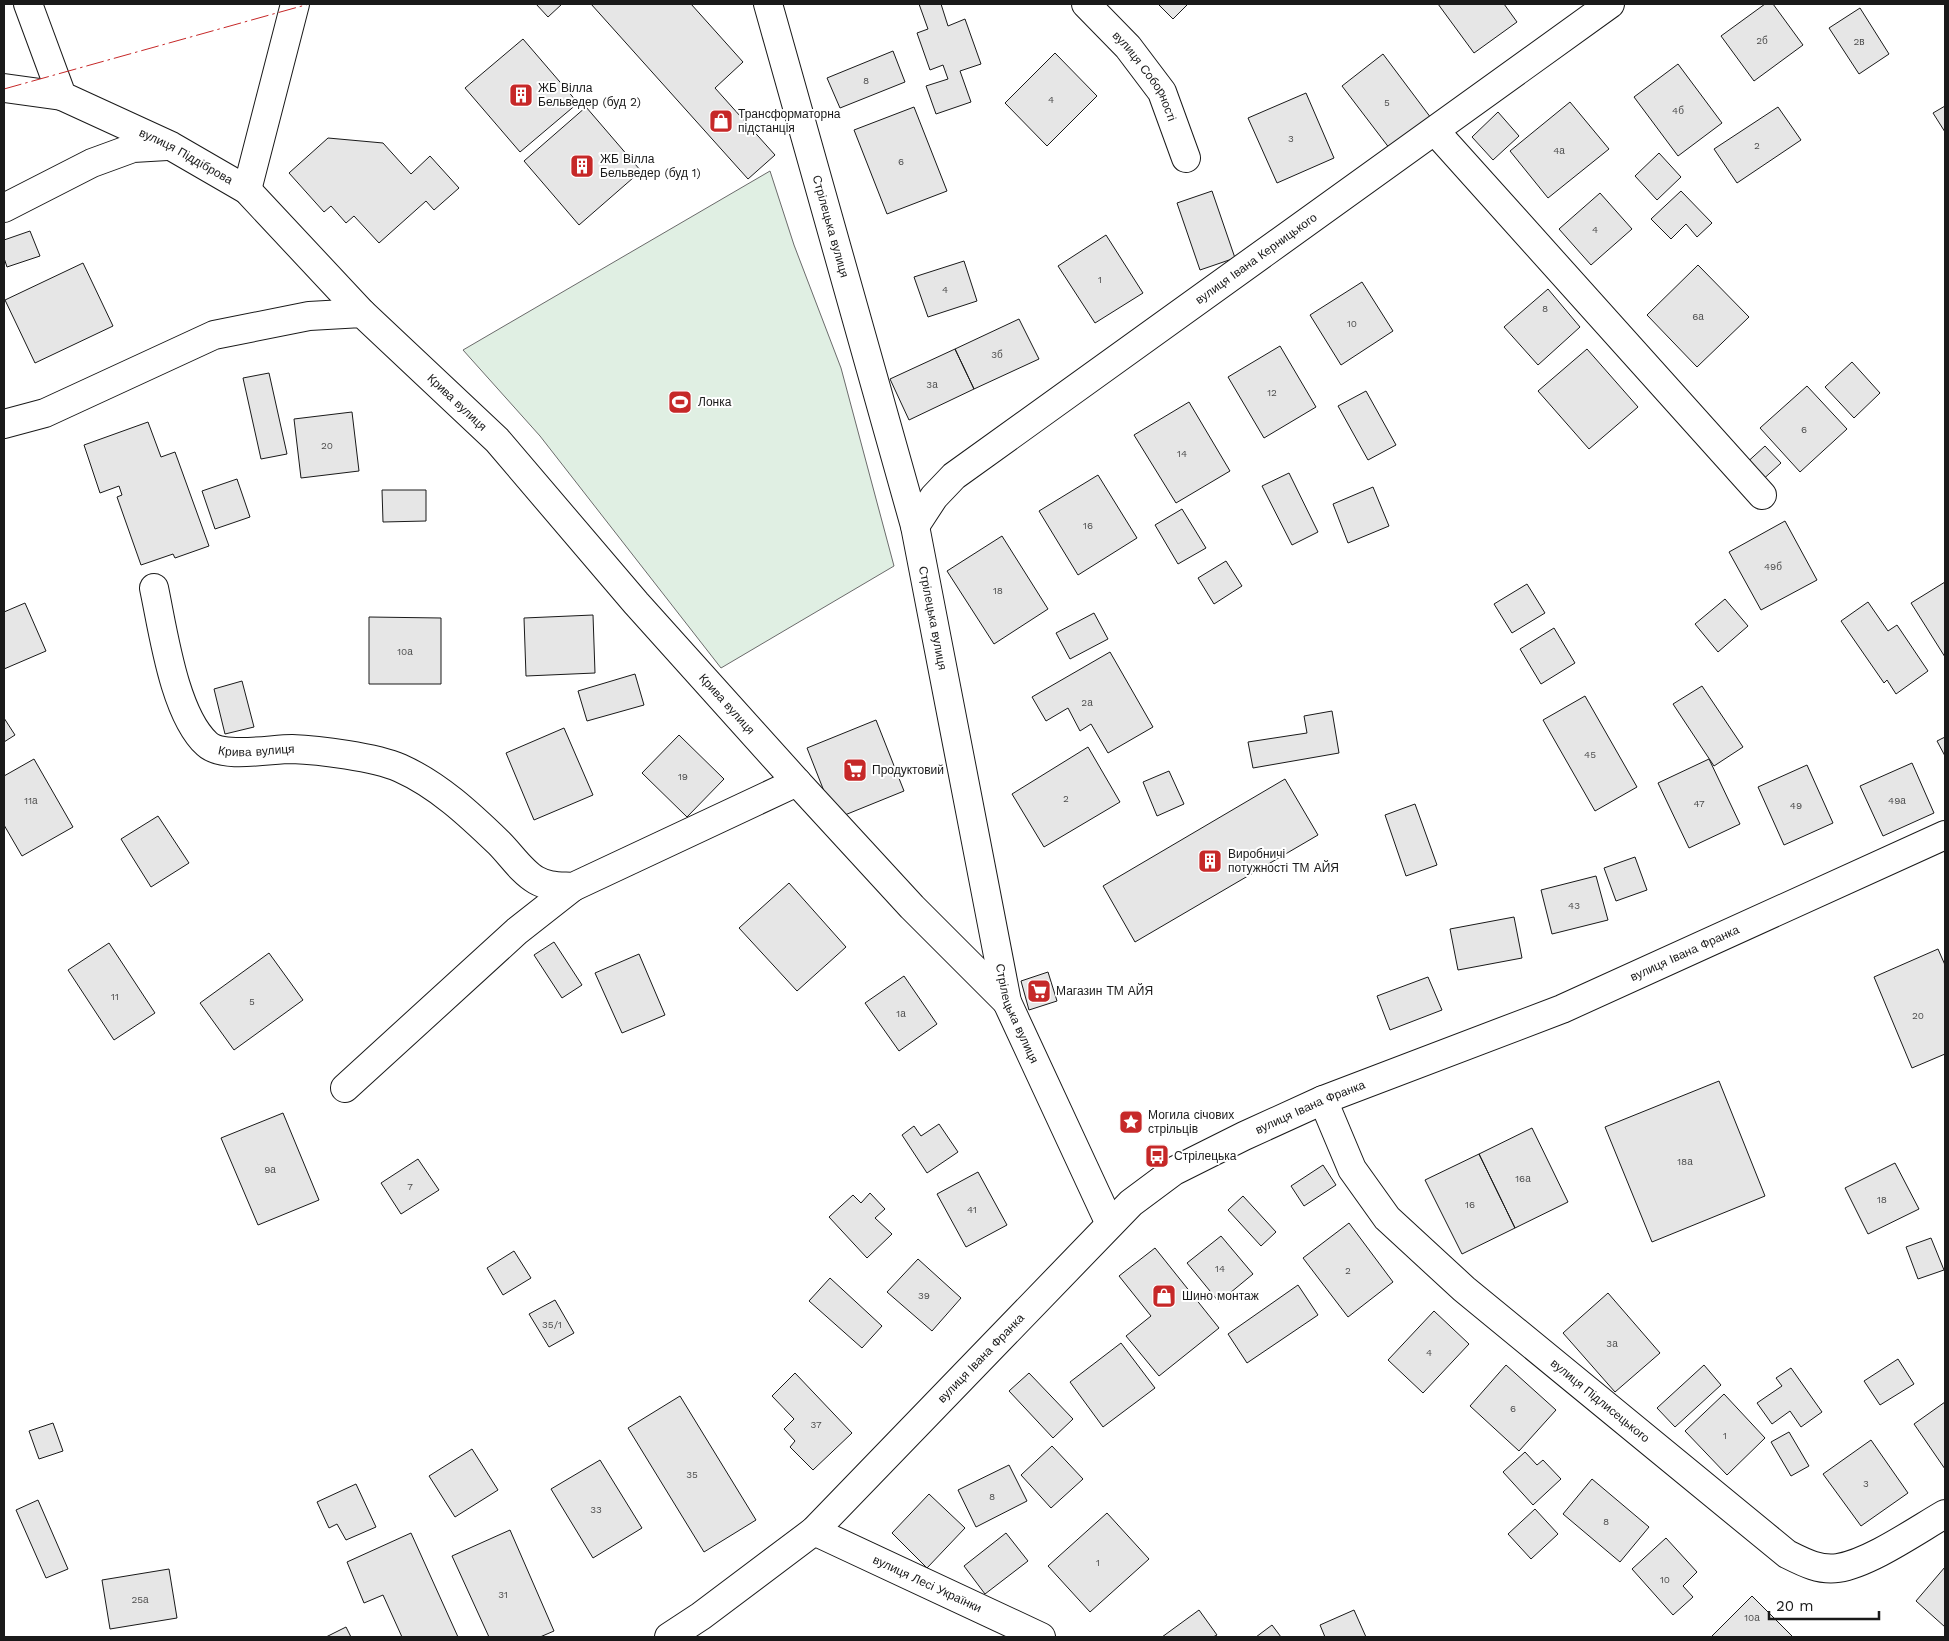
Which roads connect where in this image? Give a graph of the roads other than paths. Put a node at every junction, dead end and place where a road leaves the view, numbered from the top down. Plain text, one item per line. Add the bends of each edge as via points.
1 (28, 4) edge
2 (295, 4) edge
3 (768, 4) edge
4 (1086, 4) edge
5 (1610, 4) edge
6 (4, 88) edge
7 (62, 96) junction
8 (1435, 131) junction
9 (171, 146) junction
10 (1186, 158) dead end
11 (246, 190) junction
12 (4, 208) edge
13 (362, 313) junction
14 (4, 424) edge
15 (1762, 495) dead end
16 (915, 526) junction
17 (154, 588) dead end
18 (797, 782) junction
19 (1945, 835) edge
20 (573, 887) junction
21 (1007, 1002) junction
22 (345, 1088) dead end
23 (1323, 1100) junction
24 (1110, 1224) junction
25 (1945, 1514) edge
26 (814, 1531) junction
27 (669, 1637) edge
28 (1041, 1637) edge

1 - 7 street
2 - 11 street
3 - 16 street, Стрілецька вулиця
4 - 10 street, вулиця Соборності via 1128,47 1162,92
5 - 8 street, вулиця Івана Керницького
6 - 7 street, вулиця Піддіброва
7 - 9 street, вулиця Піддіброва
8 - 15 street
8 - 16 street, вулиця Івана Керницького via 954,476 934,497
9 - 11 street, вулиця Піддіброва
9 - 12 street via 124,151 92,163
11 - 13 street, вулиця Піддіброва
13 - 14 street via 309,316 214,335 45,413
13 - 18 street, Крива вулиця via 497,440 636,603
16 - 21 street, Стрілецька вулиця
17 - 20 street, Крива вулиця via 167,656 186,712 198,736 209,746 221,752 293,749 343,754 399,767 442,791 535,880 547,885
18 - 20 street, Крива вулиця
18 - 21 street, Крива вулиця via 912,907
19 - 23 street, вулиця Івана Франка via 1562,1009
20 - 22 street via 517,931
21 - 24 street, Стрілецька вулиця
23 - 24 street, вулиця Івана Франка via 1174,1171 1131,1203
23 - 25 street, вулиця Підлисецького via 1352,1169 1387,1218 1464,1289 1787,1554 1809,1565 1838,1568 1869,1556
24 - 26 street, вулиця Івана Франка
26 - 27 street, вулиця Івана Франка
26 - 28 street, вулиця Лесі Українки

